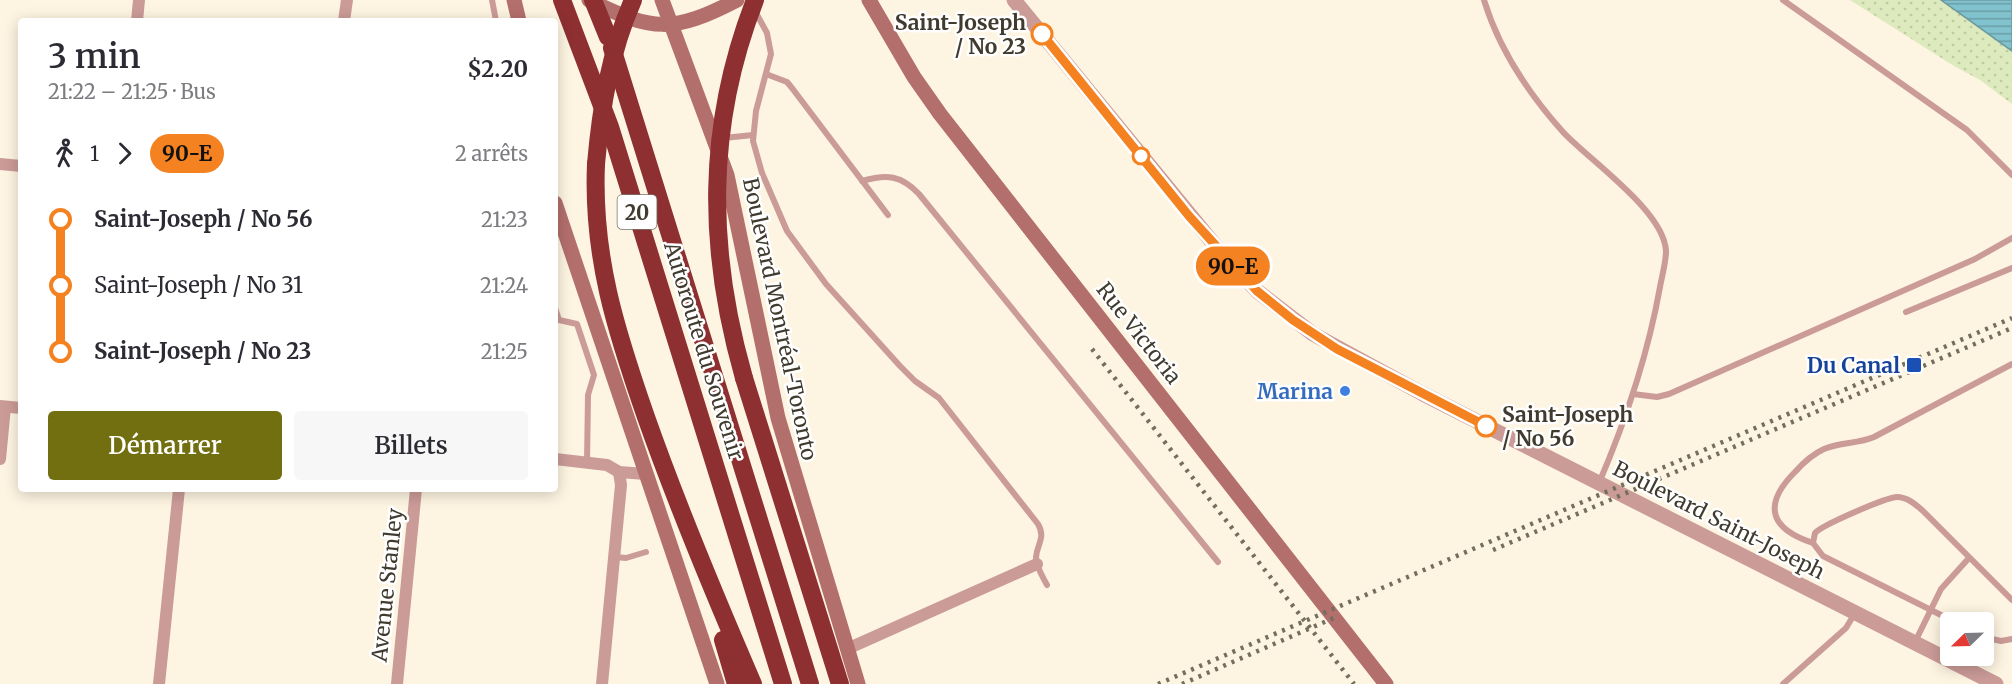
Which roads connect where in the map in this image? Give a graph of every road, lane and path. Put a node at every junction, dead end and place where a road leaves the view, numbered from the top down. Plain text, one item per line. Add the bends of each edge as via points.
1 (139, 0) edge
2 (347, 0) edge
3 (492, 0) edge
4 (514, 0) edge
5 (591, 0) edge
6 (633, 0) edge
7 (662, 0) edge
8 (737, 0) edge
9 (749, 0) edge
10 (755, 0) edge
11 (869, 0) edge
12 (1014, 0) edge
13 (1484, 0) edge
14 (1783, 0) edge
15 (563, 4) edge
16 (137, 18) edge
17 (344, 18) edge
18 (495, 18) edge
19 (518, 18) edge
20 (671, 25) junction
21 (766, 74) junction
22 (753, 135) junction
23 (714, 140) junction
24 (0, 164) edge
25 (18, 166) edge
26 (2012, 175) edge
27 (862, 182) junction
28 (558, 212) edge
29 (888, 215) dead end
30 (2012, 238) edge
31 (2012, 268) edge
32 (1906, 312) dead end
33 (558, 317) edge
34 (2012, 364) edge
35 (1633, 394) junction
36 (2, 407) edge
37 (18, 408) edge
38 (0, 459) edge
39 (558, 459) edge
40 (587, 463) junction
41 (619, 472) junction
42 (646, 474) junction
43 (1599, 483) junction
44 (179, 492) edge
45 (416, 492) edge
46 (1813, 543) junction
47 (646, 552) dead end
48 (614, 557) junction
49 (1970, 558) junction
50 (1218, 562) dead end
51 (1037, 564) junction
52 (703, 569) junction
53 (1047, 585) dead end
54 (2012, 600) edge
55 (1931, 610) junction
56 (1855, 612) junction
57 (1940, 615) edge
58 (1994, 639) edge
59 (2012, 639) edge
60 (1915, 642) junction
61 (847, 649) junction
62 (159, 684) edge
63 (396, 684) edge
64 (602, 684) edge
65 (717, 684) edge
66 (736, 684) edge
67 (753, 684) edge
68 (783, 684) edge
69 (810, 684) edge
70 (840, 684) edge
71 (858, 684) edge
72 (1386, 684) edge
73 (1783, 684) edge
74 (1996, 684) edge

1 - 16 street
2 - 17 street
3 - 18 lane
4 - 19 main road
5 - 20 main road via 648,25
5 - 69 highway, Autoroute du Souvenir / 20, bridge via 630,99
6 - 52 highway, bridge via 604,93 596,164 599,249 612,314
7 - 20 main road, Boulevard Montréal-Toronto
8 - 20 main road via 704,16
9 - 21 lane via 771,46
10 - 70 highway, bridge via 726,98 716,178 717,241 724,296 744,378
11 - 72 main road, Rue Victoria via 940,114
12 - 43 street, Boulevard Saint-Joseph via 1189,216 1240,274 1274,305 1352,357
13 - 35 lane via 1512,65 1563,133 1619,181 1657,227 1666,250
14 - 26 lane via 1967,130
15 - 68 highway, Autoroute du Souvenir / 20 via 613,136
20 - 23 main road, Boulevard Montréal-Toronto
21 - 22 lane
21 - 27 lane via 787,82
22 - 23 lane
22 - 51 lane via 762,173 794,242 826,284 907,374 939,398 1038,524 1042,537
23 - 61 main road, Boulevard Montréal-Toronto via 730,187 778,418
24 - 25 street
27 - 29 lane
27 - 50 lane via 880,176 896,177 919,194
28 - 42 main road
30 - 35 lane via 1975,259 1669,394
31 - 32 lane
33 - 40 lane via 577,324 594,375 588,395
34 - 46 lane via 1875,437 1830,447 1805,461 1777,492 1775,502 1777,519 1783,528 1792,536
35 - 43 lane
36 - 37 street
36 - 38 street
39 - 40 street
40 - 41 street via 611,465
41 - 42 street
41 - 48 street
42 - 65 main road
43 - 56 street, Boulevard Saint-Joseph
44 - 62 street
45 - 63 street, Avenue Stanley
46 - 49 lane via 1819,529 1899,497 1916,505
46 - 55 lane via 1823,556
47 - 48 lane
48 - 64 street
49 - 54 lane
49 - 55 lane via 1941,590
51 - 53 lane
51 - 61 street
52 - 66 highway
52 - 67 highway
55 - 57 lane
55 - 60 lane
56 - 60 street, Boulevard Saint-Joseph
56 - 73 lane via 1846,628
58 - 59 lane
60 - 74 street, Boulevard Saint-Joseph
61 - 71 main road, Boulevard Montréal-Toronto

